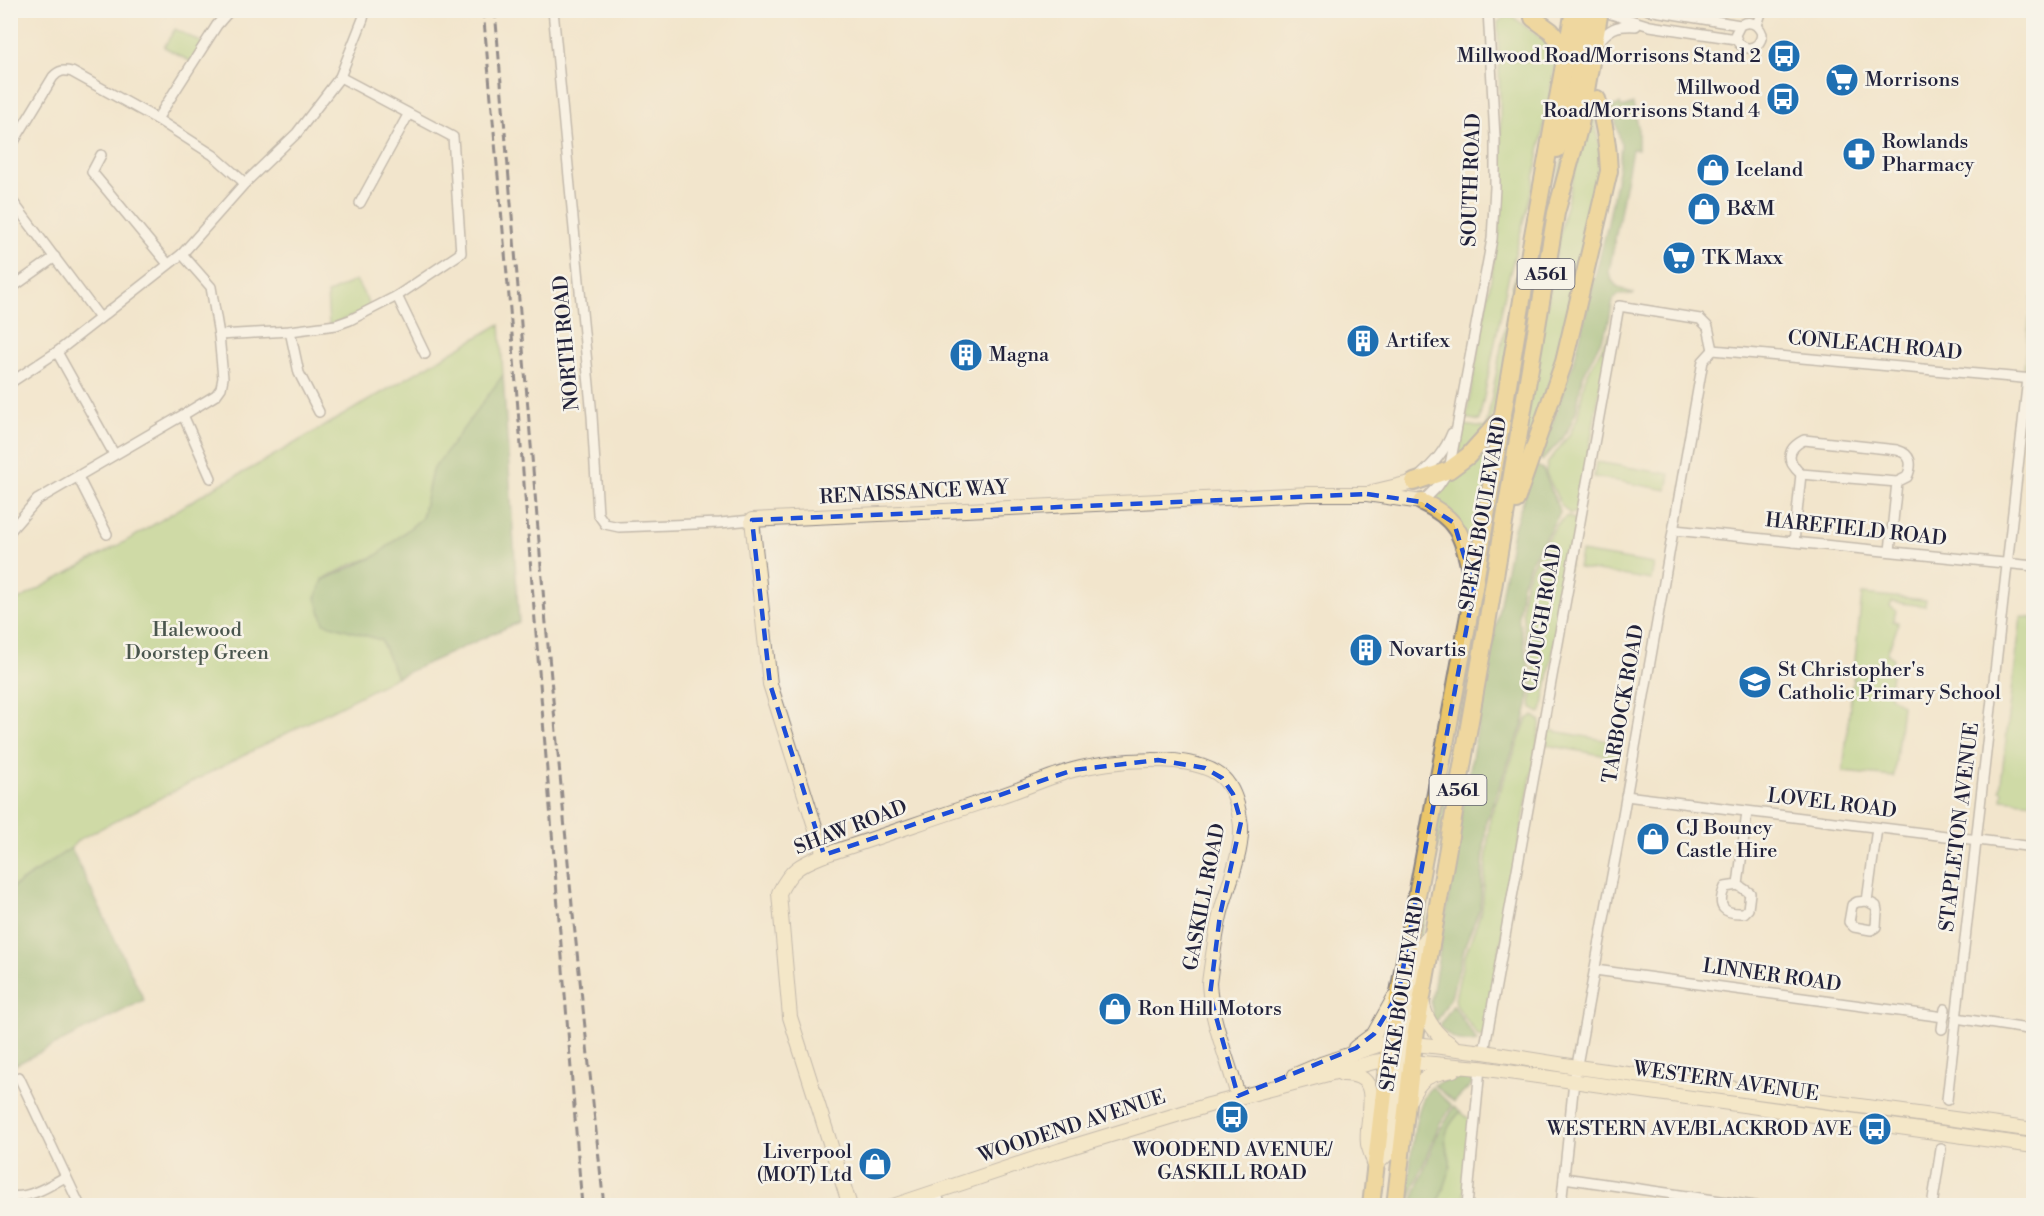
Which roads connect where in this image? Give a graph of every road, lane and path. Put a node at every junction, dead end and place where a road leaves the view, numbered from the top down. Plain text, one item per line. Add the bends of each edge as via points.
1 (230, 10) edge
2 (365, 10) edge
3 (554, 10) edge
4 (1488, 10) edge
5 (1574, 10) edge
6 (1648, 10) edge
7 (1762, 10) edge
8 (1597, 11) edge
9 (1531, 13) edge
10 (1669, 13) edge
11 (1740, 25) junction
12 (1650, 26) junction
13 (1758, 26) junction
14 (1557, 39) dead end
15 (1736, 39) junction
16 (1594, 48) junction
17 (340, 77) junction
18 (1597, 99) dead end
19 (408, 115) junction
20 (157, 119) junction
21 (10, 148) edge
22 (101, 155) dead end
23 (1544, 174) junction
24 (245, 183) junction
25 (10, 198) edge
26 (360, 203) dead end
27 (182, 254) junction
28 (55, 257) junction
29 (168, 264) junction
30 (10, 289) edge
31 (397, 296) junction
32 (100, 318) junction
33 (290, 331) junction
34 (219, 335) junction
35 (1713, 350) junction
36 (57, 352) junction
37 (425, 354) dead end
38 (2031, 379) edge
39 (10, 383) edge
40 (319, 412) dead end
41 (183, 415) junction
42 (1503, 416) junction
43 (1458, 419) junction
44 (114, 454) junction
45 (1449, 470) junction
46 (1801, 474) junction
47 (78, 477) junction
48 (211, 478) dead end
49 (1414, 482) junction
50 (1897, 482) junction
51 (1367, 494) junction
52 (1422, 502) junction
53 (752, 520) junction
54 (1674, 530) junction
55 (10, 531) edge
56 (107, 534) dead end
57 (1502, 538) junction
58 (1794, 542) junction
59 (1890, 551) junction
60 (2008, 564) junction
61 (2034, 566) edge
62 (1474, 588) junction
63 (1222, 778) joint
64 (1626, 796) junction
65 (1747, 812) junction
66 (1876, 828) junction
67 (1976, 839) junction
68 (2034, 847) edge
69 (824, 855) junction
70 (1738, 885) dead end
71 (1867, 901) dead end
72 (1433, 933) junction
73 (1595, 970) junction
74 (1400, 985) junction
75 (1422, 997) junction
76 (1956, 1018) junction
77 (1942, 1029) dead end
78 (2034, 1030) edge
79 (1401, 1042) junction
80 (1460, 1048) junction
81 (1484, 1052) junction
82 (1401, 1061) junction
83 (1475, 1068) junction
84 (1326, 1069) junction
85 (1575, 1074) junction
86 (19, 1077) dead end
87 (1238, 1096) junction
88 (1947, 1100) dead end
89 (1407, 1106) junction
90 (2034, 1130) edge
91 (2034, 1146) edge
92 (1941, 1149) dead end
93 (1375, 1166) junction
94 (65, 1177) junction
95 (1564, 1178) junction
96 (936, 1192) junction
97 (15, 1200) edge
98 (80, 1206) edge
99 (850, 1206) edge
100 (893, 1206) edge
101 (941, 1206) edge
102 (1371, 1206) edge
103 (1395, 1206) edge
104 (1467, 1206) edge
105 (1561, 1206) edge
106 (1755, 1206) edge
107 (1932, 1206) edge

1 - 20 street
2 - 17 street
3 - 53 street, NORTH ROAD via 598,514 605,524 620,528
4 - 43 street, SOUTH ROAD via 1495,138 1492,239
5 - 23 highway, SPEKE BOULEVARD / A561
6 - 10 street
7 - 13 street
8 - 12 street
8 - 16 highway, SPEKE BOULEVARD / A561
8 - 23 highway, A561 via 1587,18 1563,136
9 - 14 highway
10 - 11 street
11 - 13 street via 1748,22
11 - 15 street
12 - 15 street
12 - 16 street via 1611,29
13 - 15 street via 1762,37 1758,45 1746,48
16 - 57 highway, SPEKE BOULEVARD / A561 via 1580,125 1556,213
17 - 19 street
17 - 24 street via 297,134
18 - 57 highway via 1605,128 1609,171 1564,362
19 - 26 street
19 - 31 street via 453,137 461,253
20 - 21 street via 64,70 53,76
20 - 24 street via 213,155
22 - 29 street via 93,172
23 - 42 highway, SPEKE BOULEVARD / A561
24 - 27 street
25 - 28 street
27 - 29 street
27 - 34 street via 211,287
28 - 30 street
28 - 32 street
29 - 32 street
31 - 33 street via 350,320
31 - 37 street
32 - 36 street
33 - 34 street
33 - 40 street via 299,373
34 - 41 street via 221,388
35 - 38 street, CONLEACH ROAD
35 - 54 street, TARBOCK ROAD via 1703,361
35 - 81 street, CLOUGH ROAD via 1708,327 1700,319 1619,306
36 - 39 street
36 - 44 street
38 - 60 street, STAPLETON AVENUE
41 - 44 street
41 - 48 street
42 - 45 highway via 1468,456
42 - 62 highway, SPEKE BOULEVARD / A561
43 - 45 street, SOUTH ROAD
43 - 49 street, SOUTH ROAD via 1447,445
44 - 47 street
45 - 49 highway
45 - 52 street, SOUTH ROAD
46 - 50 street
46 - 50 street via 1790,455 1796,444 1804,440 1904,452 1910,458 1910,471
46 - 58 street
47 - 55 street via 37,500
47 - 56 street
49 - 51 street
50 - 59 street
51 - 52 street, RENAISSANCE WAY
51 - 53 street, RENAISSANCE WAY
52 - 62 highway via 1454,523 1466,549
53 - 69 street via 770,684
54 - 58 street, HAREFIELD ROAD
54 - 64 street, TARBOCK ROAD
57 - 72 highway, SPEKE BOULEVARD / A561
58 - 59 street, HAREFIELD ROAD
59 - 60 street, HAREFIELD ROAD
60 - 61 street, HAREFIELD ROAD
60 - 67 street, STAPLETON AVENUE
62 - 74 highway, SPEKE BOULEVARD / A561
63 - 69 street, SHAW ROAD via 1205,768 1158,760 1073,770
63 - 87 street, GASKILL ROAD via 1233,794 1241,822 1209,983 1221,1044
64 - 65 street, LOVEL ROAD
64 - 73 street, TARBOCK ROAD
65 - 66 street, LOVEL ROAD
65 - 70 street
66 - 67 street, LOVEL ROAD
66 - 71 street
67 - 68 street, LOVEL ROAD
67 - 76 street, STAPLETON AVENUE
69 - 99 street, SHAW ROAD via 797,866 779,893 790,1017
72 - 75 highway, SPEKE BOULEVARD / A561
72 - 79 street, A561 via 1423,943 1407,1032
73 - 77 street, LINNER ROAD via 1944,1013
73 - 85 street, TARBOCK ROAD
74 - 79 highway, SPEKE BOULEVARD / A561
74 - 84 street via 1374,1034
75 - 79 highway, SPEKE BOULEVARD / A561
75 - 80 street via 1424,1011 1438,1036
76 - 78 street
76 - 88 street, STAPLETON AVENUE
79 - 80 street, WESTERN AVENUE
79 - 82 highway, SPEKE BOULEVARD / A561
79 - 82 highway, SPEKE BOULEVARD / A561
79 - 84 street, WOODEND AVENUE
80 - 81 street, WESTERN AVENUE
81 - 85 street, WESTERN AVENUE
82 - 83 street, WESTERN AVENUE
82 - 84 street, WOODEND AVENUE
82 - 89 highway, SPEKE BOULEVARD / A561
82 - 93 highway, SPEKE BOULEVARD / A561
83 - 85 street, WESTERN AVENUE
83 - 89 street via 1433,1074 1418,1083
83 - 104 street
84 - 87 street, WOODEND AVENUE
84 - 93 street via 1352,1074 1368,1084 1368,1142
85 - 90 street, WESTERN AVENUE
85 - 91 street, WESTERN AVENUE
85 - 95 street, TARBOCK ROAD
86 - 94 street
87 - 96 street, WOODEND AVENUE
89 - 103 highway, SPEKE BOULEVARD / A561
92 - 107 street
93 - 102 highway, SPEKE BOULEVARD / A561
94 - 97 street
94 - 98 street
95 - 105 street, TARBOCK ROAD
95 - 106 street
96 - 100 street, WOODEND AVENUE
96 - 101 street

